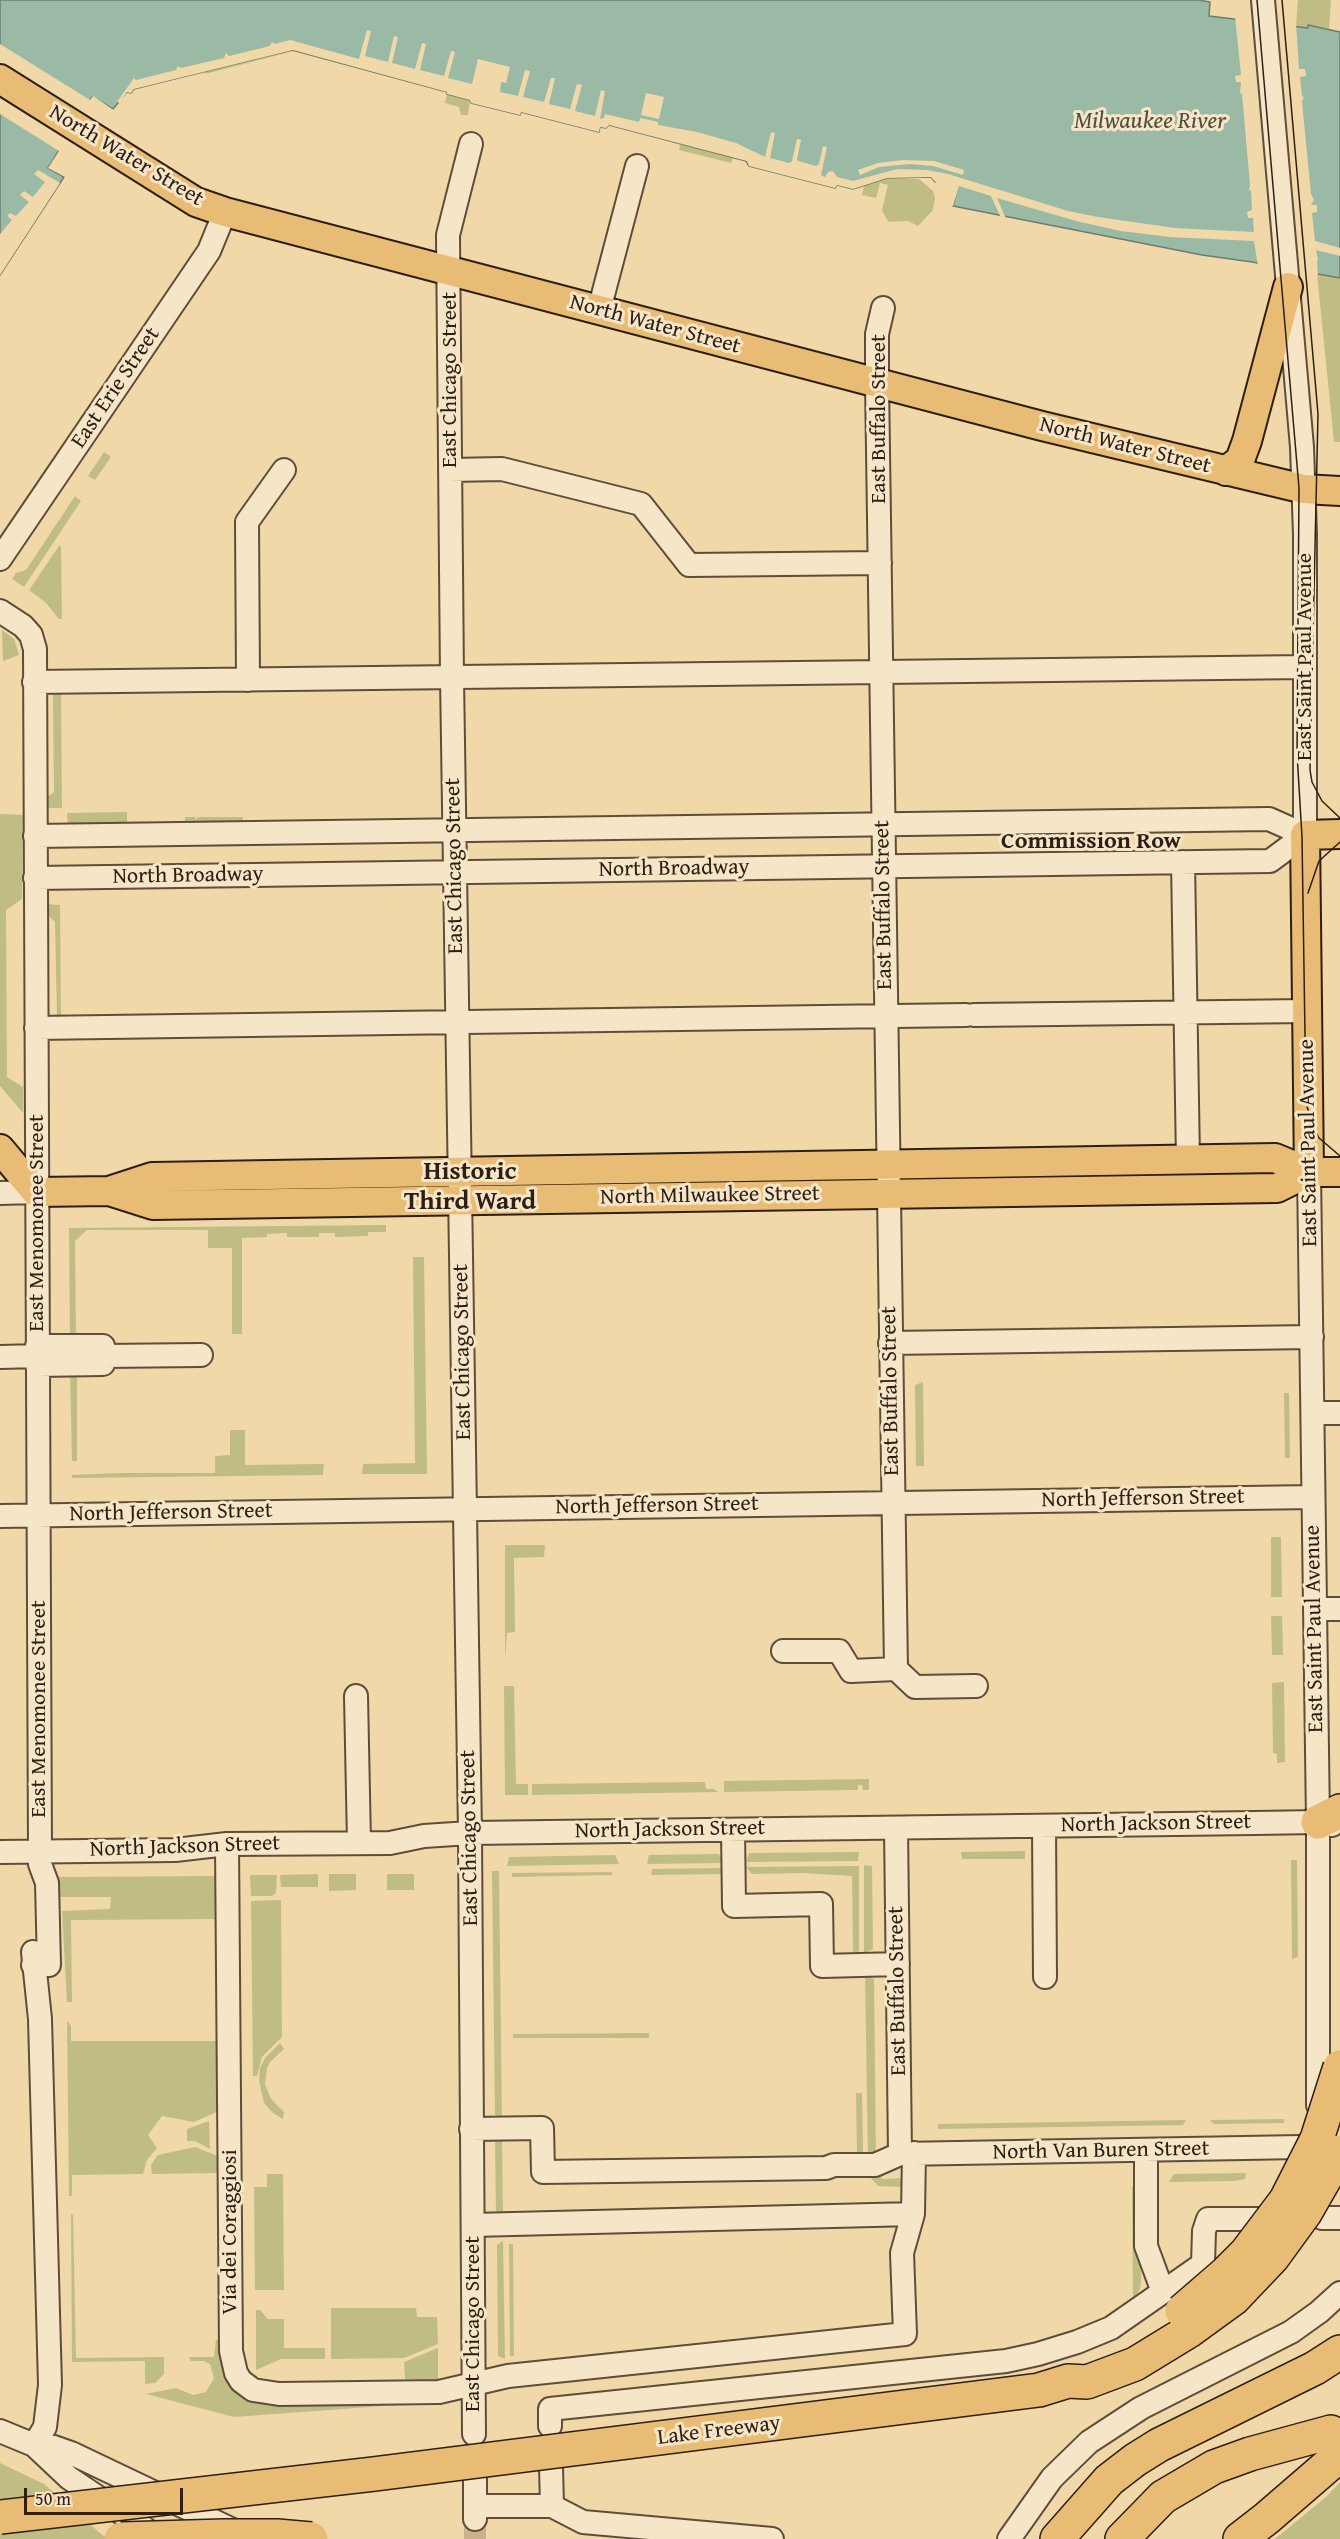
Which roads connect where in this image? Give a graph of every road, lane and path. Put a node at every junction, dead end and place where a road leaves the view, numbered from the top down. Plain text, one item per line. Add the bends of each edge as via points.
1 (1263, 0) edge
2 (0, 79) edge
3 (471, 144) dead end
4 (637, 166) dead end
5 (225, 212) junction
6 (449, 271) junction
7 (1288, 287) junction
8 (883, 309) dead end
9 (599, 310) junction
10 (877, 383) junction
11 (284, 470) dead end
12 (450, 470) junction
13 (1226, 471) junction
14 (1304, 489) junction
15 (1340, 491) edge
16 (0, 559) edge
17 (880, 563) junction
18 (0, 612) edge
19 (1305, 667) junction
20 (881, 673) junction
21 (452, 678) junction
22 (249, 680) junction
23 (34, 682) junction
24 (883, 824) junction
25 (454, 830) junction
26 (1340, 834) edge
27 (1305, 835) junction
28 (35, 836) junction
29 (1183, 862) junction
30 (884, 866) junction
31 (455, 872) junction
32 (35, 878) junction
33 (1307, 1011) junction
34 (1186, 1012) junction
35 (886, 1017) junction
36 (458, 1023) junction
37 (36, 1028) junction
38 (0, 1149) edge
39 (1188, 1160) junction
40 (888, 1165) junction
41 (620, 1169) junction
42 (460, 1172) junction
43 (1309, 1172) junction
44 (1340, 1172) edge
45 (278, 1175) junction
46 (109, 1191) junction
47 (36, 1192) junction
48 (0, 1193) edge
49 (888, 1193) junction
50 (620, 1198) junction
51 (460, 1200) junction
52 (278, 1204) junction
53 (1312, 1337) junction
54 (890, 1343) junction
55 (201, 1355) dead end
56 (37, 1356) junction
57 (0, 1357) edge
58 (1313, 1413) junction
59 (1340, 1413) edge
60 (1313, 1497) junction
61 (893, 1503) junction
62 (465, 1509) junction
63 (38, 1515) junction
64 (0, 1516) edge
65 (1315, 1609) junction
66 (1340, 1609) edge
67 (783, 1651) dead end
68 (896, 1669) junction
69 (975, 1686) dead end
70 (356, 1696) dead end
71 (1332, 1820) edge
72 (1044, 1826) junction
73 (896, 1828) junction
74 (733, 1830) junction
75 (470, 1833) junction
76 (358, 1843) junction
77 (227, 1844) junction
78 (0, 1852) edge
79 (40, 1858) junction
80 (898, 1964) junction
81 (1045, 1977) dead end
82 (1340, 2067) edge
83 (1318, 2105) dead end
84 (471, 2129) junction
85 (1301, 2147) dead end
86 (1154, 2150) junction
87 (1340, 2152) edge
88 (907, 2154) junction
89 (914, 2214) junction
90 (1258, 2219) dead end
91 (472, 2225) junction
92 (1163, 2292) junction
93 (1340, 2293) edge
94 (1340, 2352) edge
95 (1068, 2381) junction
96 (474, 2383) junction
97 (550, 2426) dead end
98 (0, 2432) edge
99 (474, 2434) dead end
100 (1335, 2444) edge
101 (34, 2445) junction
102 (551, 2467) dead end
103 (474, 2475) dead end
104 (552, 2506) junction
105 (0, 2517) edge
106 (121, 2539) edge
107 (160, 2539) edge
108 (250, 2539) edge
109 (310, 2539) edge
110 (772, 2539) edge
111 (1009, 2539) edge
112 (1057, 2539) edge
113 (1122, 2539) edge
114 (1240, 2539) edge

1 - 7 street, East Saint Paul Avenue
2 - 5 main road, North Water Street via 196,202
3 - 6 street, East Chicago Street via 448,235
4 - 9 street
5 - 6 main road, North Water Street
5 - 16 street, East Erie Street via 209,251
6 - 9 main road, North Water Street
6 - 12 street, East Chicago Street
7 - 13 main road via 1240,460
7 - 14 street, East Saint Paul Avenue
8 - 10 street, East Buffalo Street via 877,333
9 - 10 main road, North Water Street
10 - 13 main road, North Water Street
10 - 17 street, East Buffalo Street
11 - 22 street via 247,522
12 - 17 street via 502,469 641,504 689,565
12 - 21 street, East Chicago Street
13 - 14 main road, North Water Street
14 - 15 main road, North Water Street
14 - 19 street, East Saint Paul Avenue
17 - 20 street, East Buffalo Street
18 - 23 street, East Menomonee Street via 31,635 35,649
19 - 20 street
19 - 27 street, East Saint Paul Avenue
20 - 21 street
20 - 24 street, East Buffalo Street
21 - 22 street
21 - 25 street, East Chicago Street
22 - 23 street
23 - 28 street, East Menomonee Street
24 - 25 street, North Broadway
24 - 27 street, North Broadway via 1269,819
24 - 30 street, East Buffalo Street
25 - 28 street, North Broadway
25 - 31 street, East Chicago Street
26 - 27 main road, North Broadway
27 - 29 street, North Broadway via 1270,861
27 - 33 main road, East Saint Paul Avenue
28 - 32 street, East Menomonee Street
29 - 30 street, North Broadway
29 - 34 street
30 - 31 street, North Broadway
30 - 35 street, East Buffalo Street
31 - 32 street, North Broadway
31 - 36 street, East Chicago Street
32 - 37 street, East Menomonee Street
33 - 34 street
33 - 43 main road, East Saint Paul Avenue
34 - 35 street
34 - 39 street
35 - 36 street
35 - 40 street, East Buffalo Street
36 - 37 street
36 - 42 street, East Chicago Street
37 - 47 street, East Menomonee Street
38 - 47 main road
39 - 40 main road, North Milwaukee Street
39 - 43 main road, North Milwaukee Street via 1275,1158
40 - 41 main road, North Milwaukee Street
40 - 49 street, East Buffalo Street
41 - 42 main road, North Milwaukee Street
41 - 50 main road
42 - 45 main road, North Milwaukee Street
42 - 51 street, East Chicago Street
43 - 44 main road, North Milwaukee Street
43 - 49 main road, North Milwaukee Street via 1277,1188
43 - 53 street, East Saint Paul Avenue
45 - 46 main road, North Milwaukee Street via 152,1178
45 - 52 main road
46 - 47 main road, North Milwaukee Street
46 - 52 main road, North Milwaukee Street via 153,1205
47 - 48 street, North Milwaukee Street
47 - 56 street, East Menomonee Street
49 - 50 main road, North Milwaukee Street
49 - 54 street, East Buffalo Street
50 - 51 main road, North Milwaukee Street
51 - 52 main road, North Milwaukee Street
51 - 62 street, East Chicago Street
53 - 54 street
53 - 58 street, East Saint Paul Avenue
54 - 61 street, East Buffalo Street
55 - 56 street
56 - 57 street
56 - 63 street, East Menomonee Street
58 - 59 street
58 - 60 street, East Saint Paul Avenue
60 - 61 street, North Jefferson Street
60 - 65 street, East Saint Paul Avenue
61 - 62 street, North Jefferson Street
61 - 68 street, East Buffalo Street
62 - 63 street, North Jefferson Street
62 - 75 street, East Chicago Street
63 - 64 street, North Jefferson Street
63 - 79 street, East Menomonee Street
65 - 66 street
65 - 71 street, East Saint Paul Avenue
67 - 68 street via 839,1651 851,1671
68 - 69 street via 915,1687
70 - 76 street
71 - 72 street, North Jackson Street
71 - 83 street, East Saint Paul Avenue
72 - 73 street, North Jackson Street
72 - 81 street
73 - 74 street, North Jackson Street
73 - 80 street, East Buffalo Street
74 - 75 street, North Jackson Street
74 - 80 street via 734,1906 821,1904 822,1966
75 - 76 street, North Jackson Street
75 - 84 street, East Chicago Street
76 - 77 street, North Jackson Street
77 - 79 street, North Jackson Street
77 - 96 street, Via dei Coraggiosi via 231,2351 236,2373 253,2390 279,2394 439,2392
78 - 79 street, North Jackson Street
79 - 101 street, East Menomonee Street via 33,1883 41,1965 50,2385 45,2427
80 - 88 street, East Buffalo Street
82 - 95 highway, bridge via 1308,2159 1286,2200 1246,2253 1182,2311
84 - 88 street via 542,2128 543,2172 826,2168 875,2165
84 - 91 street, East Chicago Street
85 - 86 street, North Van Buren Street
86 - 88 street, North Van Buren Street
86 - 92 street via 1146,2246
87 - 95 highway, Lake Freeway, bridge via 1305,2213 1273,2257 1233,2299 1135,2364 1087,2382
88 - 89 street, East Buffalo Street
89 - 91 street
89 - 96 street, Via dei Coraggiosi via 902,2253 905,2334 508,2376
90 - 92 street via 1208,2219 1203,2264
91 - 96 street, East Chicago Street
92 - 97 street via 1111,2328 1077,2342 1006,2361 550,2409
93 - 111 street via 1291,2332 1141,2409 1089,2442 1052,2478
94 - 112 highway via 1143,2455 1109,2480
95 - 105 highway, Lake Freeway, bridge via 1027,2392
96 - 99 street, East Chicago Street
98 - 101 street
100 - 113 highway via 1250,2454 1214,2467 1163,2497
100 - 114 highway via 1268,2518
101 - 107 street via 69,2478
101 - 108 street via 71,2453
102 - 104 street
103 - 104 street via 475,2513
104 - 110 street via 583,2522
106 - 109 highway, bridge

